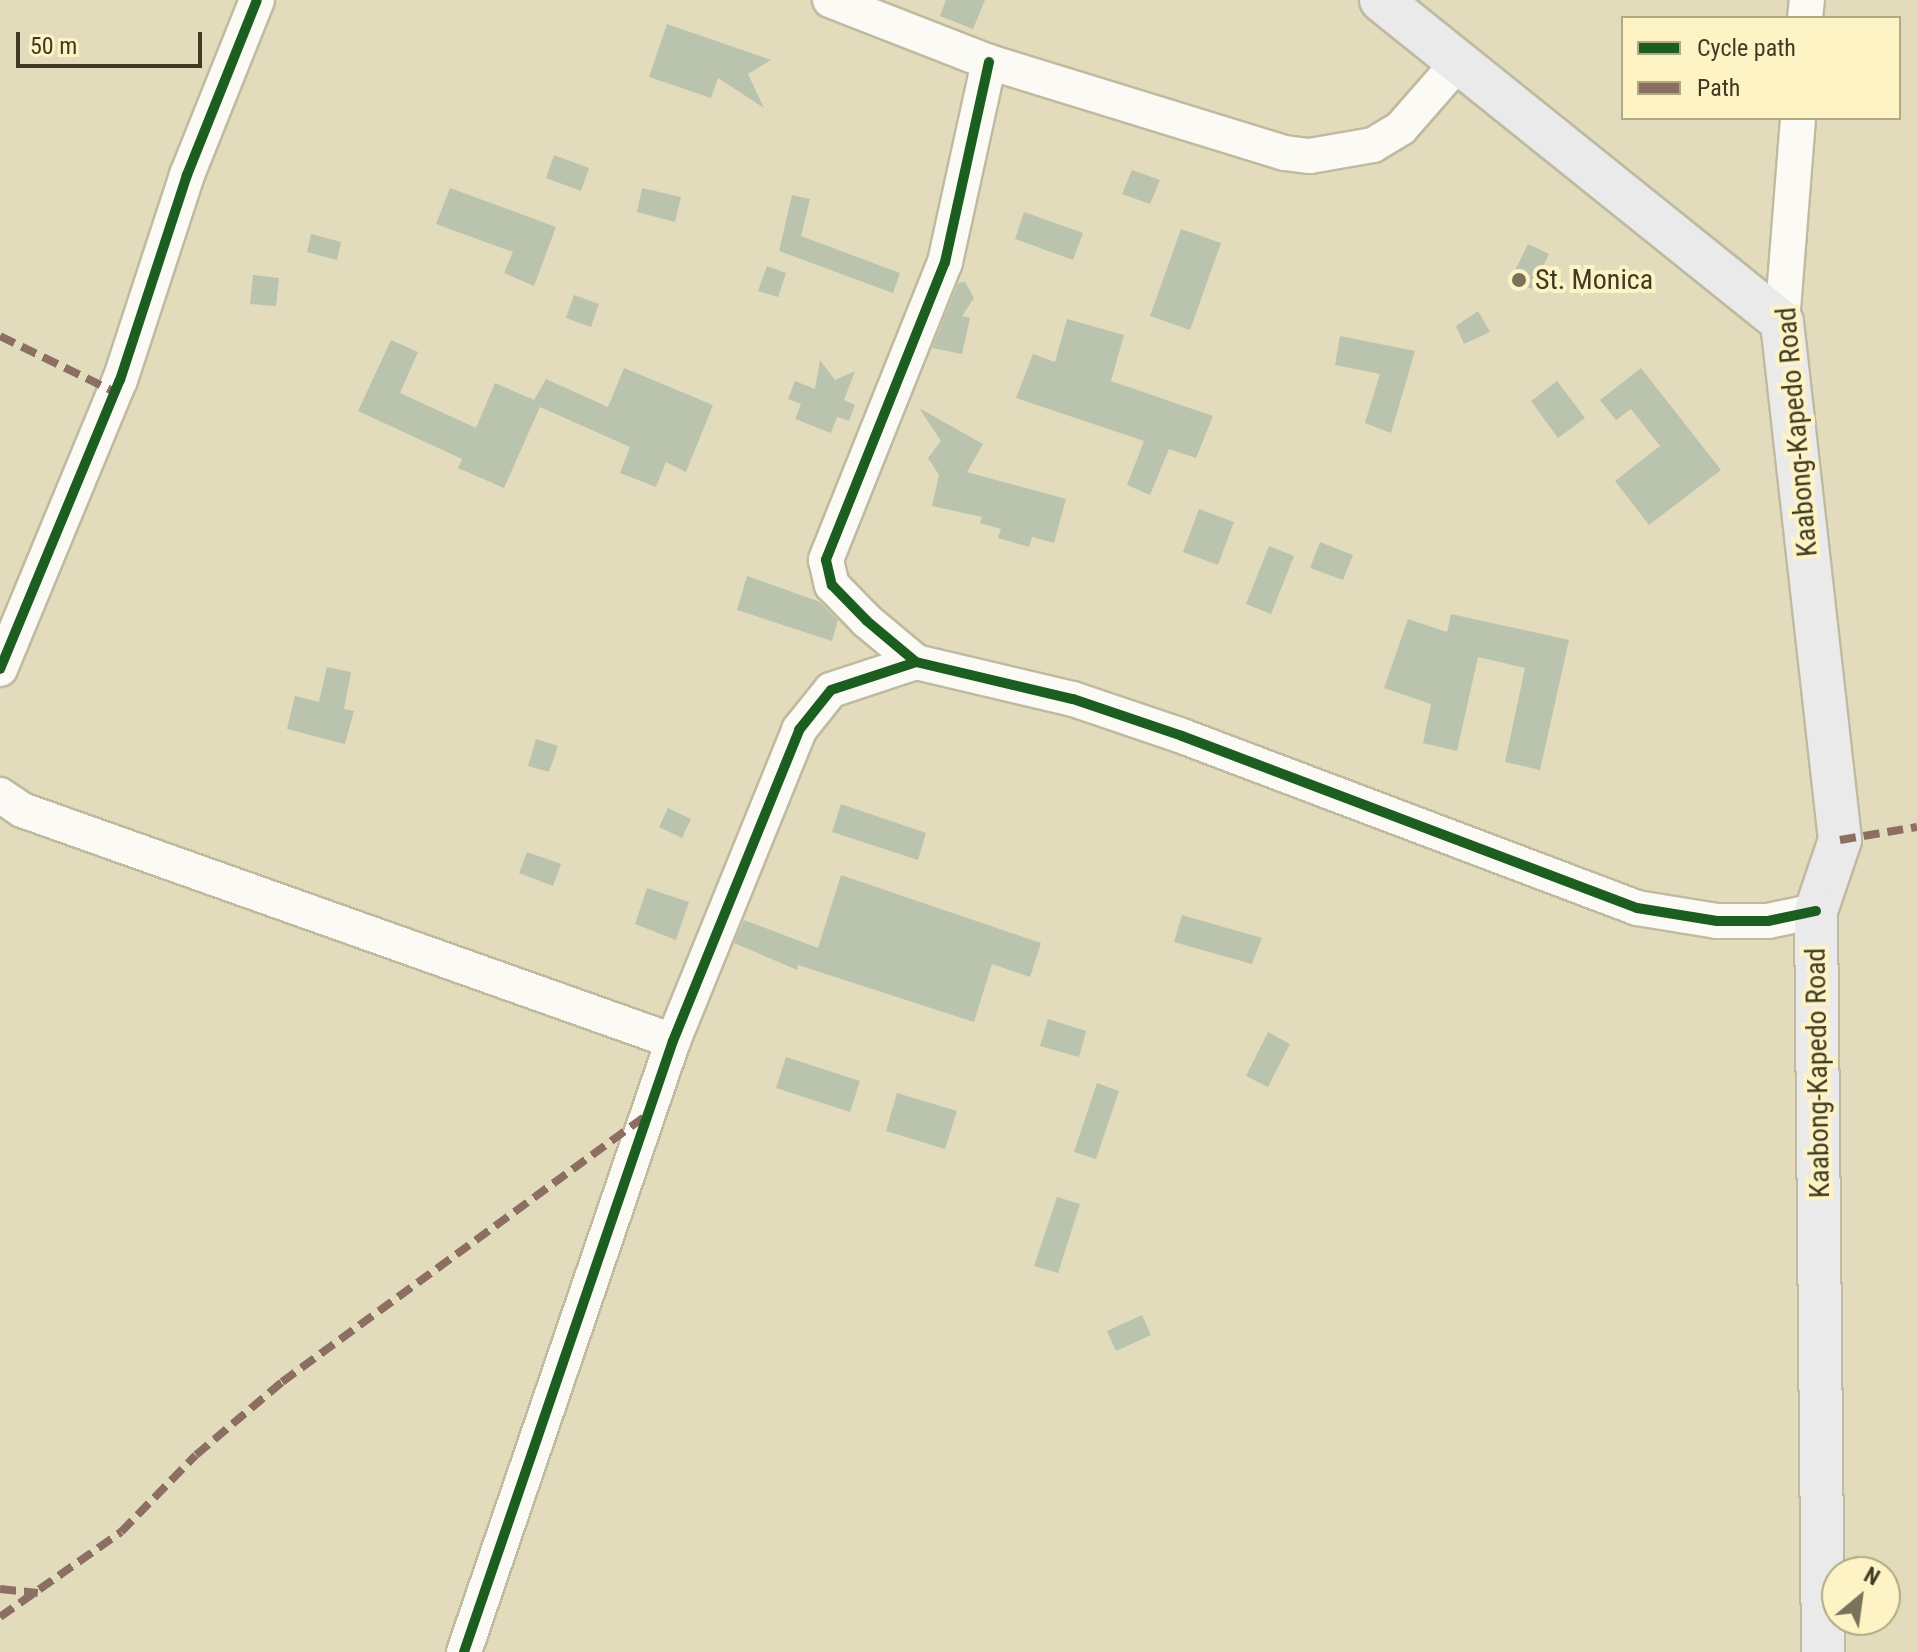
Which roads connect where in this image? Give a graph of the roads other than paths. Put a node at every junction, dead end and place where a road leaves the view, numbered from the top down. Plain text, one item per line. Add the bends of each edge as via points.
1 (257, 0) edge
2 (830, 0) edge
3 (1381, 0) edge
4 (989, 62) junction
5 (1458, 63) junction
6 (1798, 120) edge
7 (1782, 322) junction
8 (916, 662) junction
9 (0, 669) edge
10 (0, 795) edge
11 (1816, 911) junction
12 (673, 1041) junction
13 (464, 1652) edge
14 (1823, 1652) edge

1 - 9 street via 187,175 120,380
2 - 4 street
3 - 5 main road
4 - 5 street via 1285,153 1310,156 1373,145 1401,128
4 - 8 street via 945,262 826,560 832,585
5 - 7 main road
6 - 7 street, Kaabong-Kapedo Road
7 - 11 main road, Kaabong-Kapedo Road via 1840,840
8 - 11 street via 1073,699 1182,736 1637,908 1717,921 1768,921
8 - 12 street via 831,690 799,730
10 - 12 street via 22,810
11 - 14 main road, Kaabong-Kapedo Road
12 - 13 street

